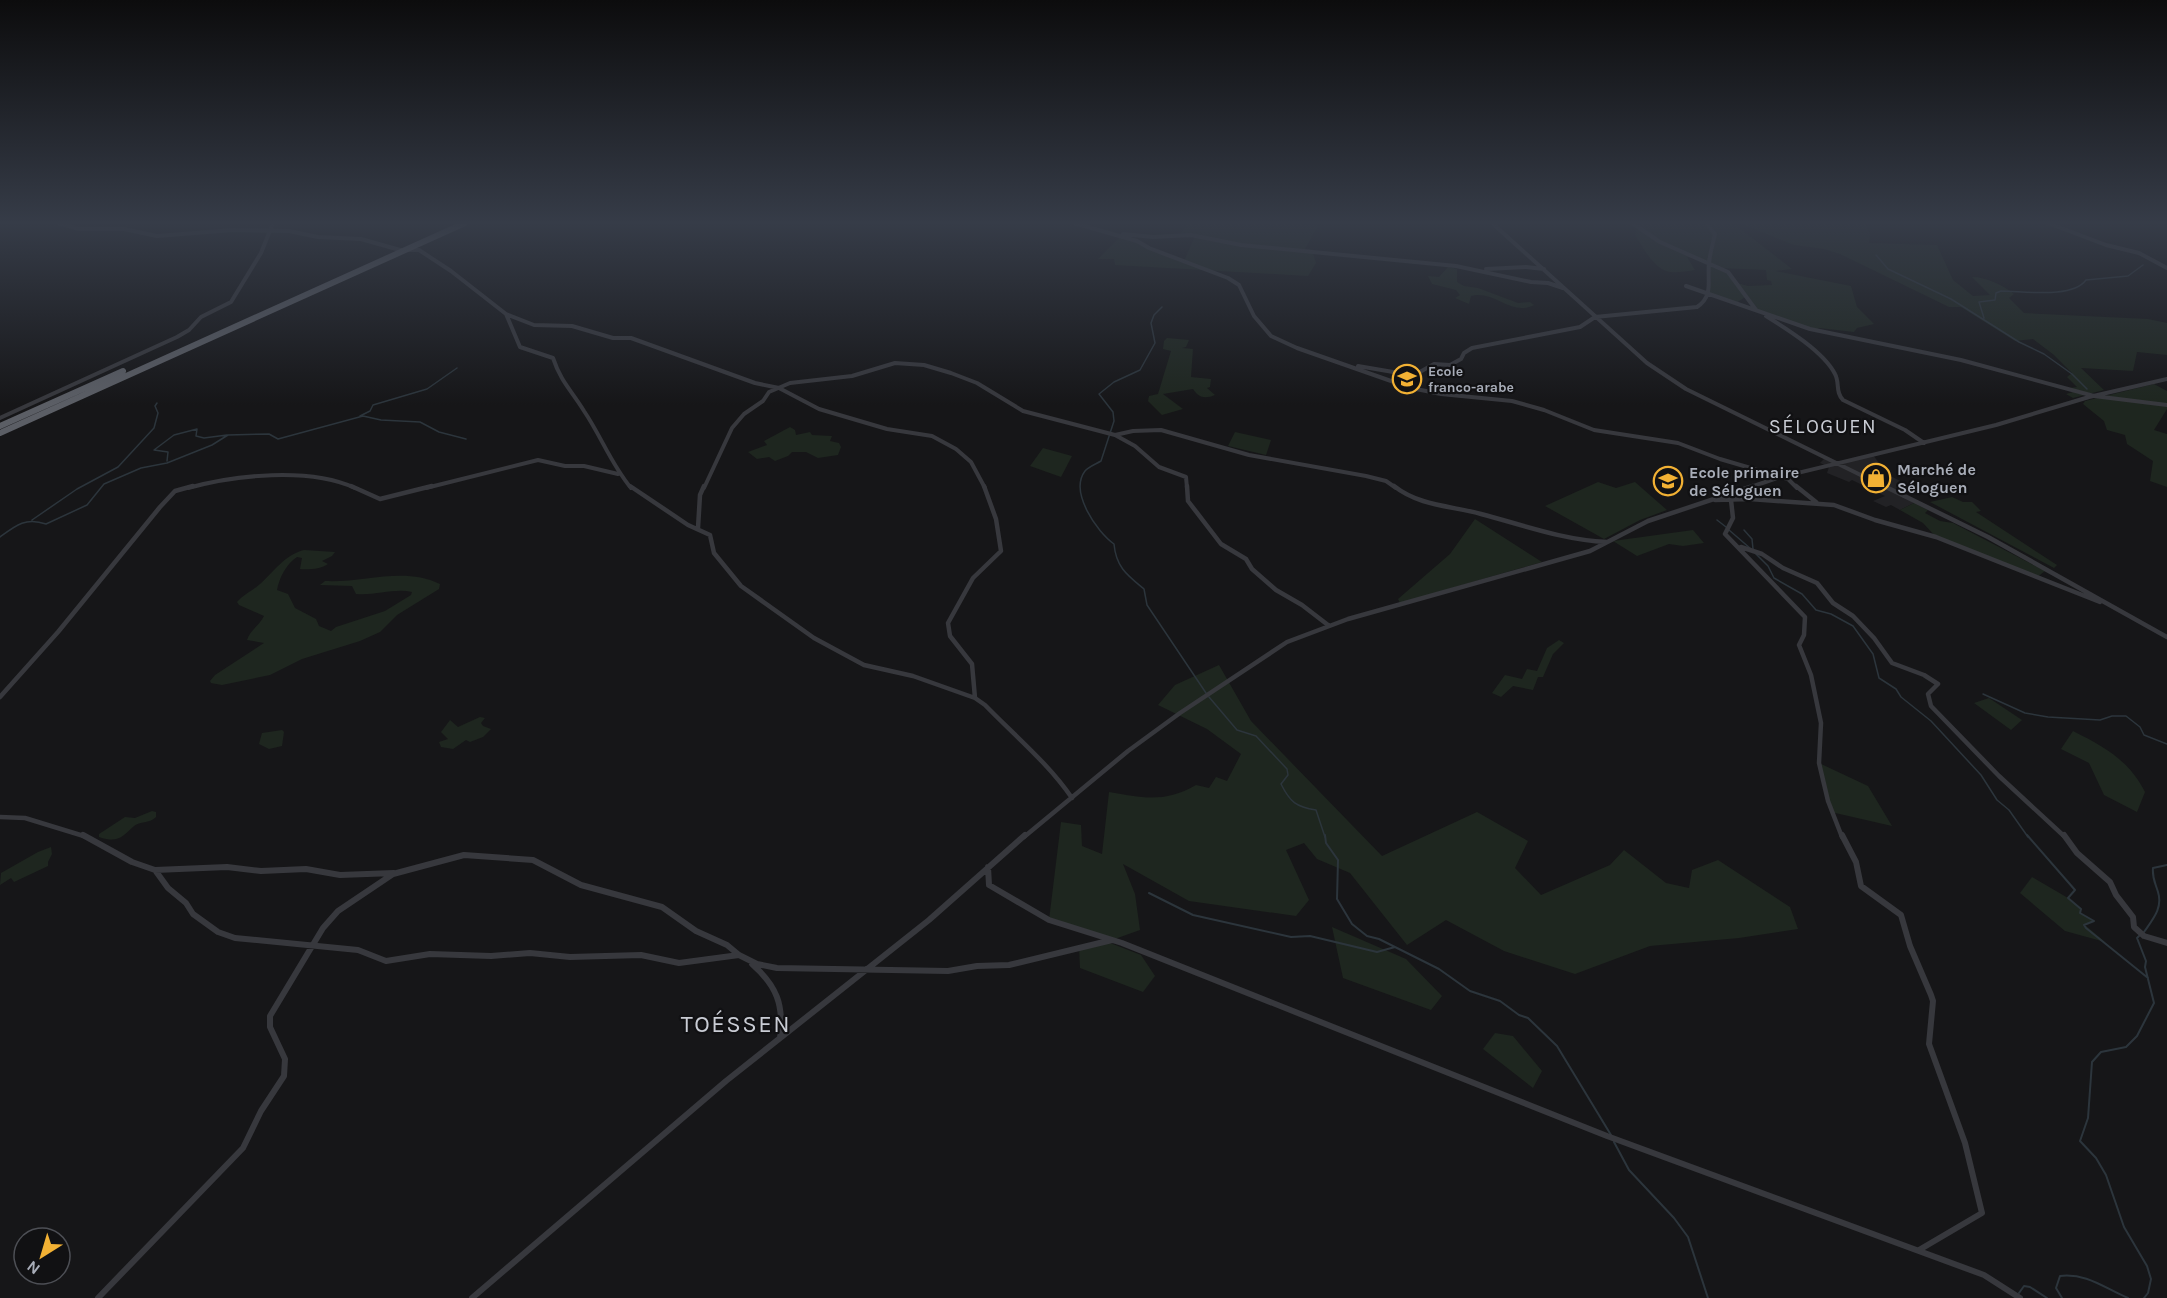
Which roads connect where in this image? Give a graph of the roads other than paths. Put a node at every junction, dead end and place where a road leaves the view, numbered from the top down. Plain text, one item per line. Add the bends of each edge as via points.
1 (242, 284) edge
2 (317, 284) edge
3 (331, 284) edge
4 (465, 284) edge
5 (1237, 284) edge
6 (1550, 284) edge
7 (1559, 284) edge
8 (1710, 284) edge
9 (1735, 284) edge
10 (1686, 286) dead end
11 (1565, 289) junction
12 (1708, 294) junction
13 (1758, 311) junction
14 (506, 314) junction
15 (1595, 316) junction
16 (1352, 366) junction
17 (2167, 379) edge
18 (779, 388) junction
19 (2094, 396) junction
20 (2167, 405) edge
21 (0, 418) edge
22 (0, 426) edge
23 (0, 433) edge
24 (1116, 435) junction
25 (1924, 443) junction
26 (1841, 464) junction
27 (620, 475) junction
28 (1783, 477) junction
29 (1709, 500) junction
30 (1731, 500) junction
31 (1816, 502) junction
32 (698, 528) junction
33 (1608, 542) junction
34 (1736, 545) junction
35 (2124, 613) junction
36 (1328, 625) junction
37 (2167, 637) edge
38 (0, 697) edge
39 (975, 698) junction
40 (1072, 798) junction
41 (0, 817) edge
42 (988, 867) junction
43 (155, 870) junction
44 (397, 873) junction
45 (1112, 940) junction
46 (2167, 943) edge
47 (312, 947) junction
48 (742, 957) junction
49 (869, 969) junction
50 (780, 1038) junction
51 (1919, 1250) junction
52 (98, 1298) edge
53 (472, 1298) edge
54 (2020, 1298) edge

1 - 21 street via 231,302 201,317 177,337
2 - 22 highway
3 - 23 highway
4 - 14 street
5 - 16 street via 1270,336
6 - 11 street
7 - 11 street
8 - 12 street
9 - 13 street
10 - 12 street
11 - 15 street
12 - 13 street
12 - 15 street via 1703,303 1693,308
13 - 19 street via 1810,329 1962,360
13 - 25 street via 1797,336 1829,366 1837,375 1840,398 1912,433
14 - 18 street via 534,325 572,326 613,338 631,338
14 - 27 street via 520,347 553,358 559,377 584,410
15 - 16 street via 1580,327 1472,348 1461,360 1450,365 1434,364 1418,373
15 - 26 street via 1647,363 1686,389
16 - 28 street via 1411,388 1522,403 1594,430 1678,443
17 - 19 street
18 - 24 street via 797,382 852,376 895,363 913,364 967,379 1038,416
18 - 32 street via 773,389 732,428 700,495
18 - 39 street via 819,409 887,429 936,438 971,462 996,519 1001,551 972,579 959,610 948,623 955,646 971,661
19 - 20 street
19 - 25 street
24 - 33 street via 1156,429 1232,452 1327,467 1389,482 1400,491 1431,503 1562,538
24 - 36 street via 1159,467 1186,477 1188,501 1221,544 1246,559 1276,590
25 - 26 street
26 - 28 street
26 - 35 street via 1988,537
27 - 32 street via 634,491
27 - 38 street via 584,465 565,466 538,460 380,499 342,481 283,475 220,479 175,491
28 - 29 street
28 - 31 street
29 - 30 street
29 - 33 street via 1648,521
30 - 31 street
30 - 34 street via 1733,518 1725,534
31 - 35 street via 1936,537
32 - 39 street via 710,536 714,552 741,586 814,638 864,665 913,676
33 - 36 street via 1548,564
34 - 46 street via 1817,583 1833,603 1853,616 1874,638 1892,663 1938,684 1928,694 1937,713 2110,882 2133,917 2134,927 2144,936
34 - 51 street via 1805,617 1799,645 1811,675 1821,723 1819,763 1835,823 1856,862 1861,886 1901,915 1933,1001 1929,1044 1965,1143 1982,1213
35 - 37 street
36 - 40 street via 1287,642 1180,713
39 - 40 street via 1055,773
40 - 42 street
41 - 43 street via 25,818 66,829
42 - 45 street via 989,885 1013,901 1049,920
42 - 49 street
43 - 44 street via 219,867 261,871 306,869 340,875
43 - 47 street via 193,914 218,932 235,938
44 - 47 street via 338,911
44 - 48 street via 464,855 533,860 581,885 662,907
45 - 49 street via 1009,965 948,972
45 - 51 street via 1607,1136
47 - 48 street via 358,950 386,961 430,954 491,956 530,952 570,957 640,955 679,963
47 - 52 street via 270,1016 269,1027 281,1046 285,1071 249,1139
48 - 49 street via 777,968
48 - 50 street via 774,984 783,1012
49 - 50 street
50 - 53 street
51 - 54 street via 1984,1275

